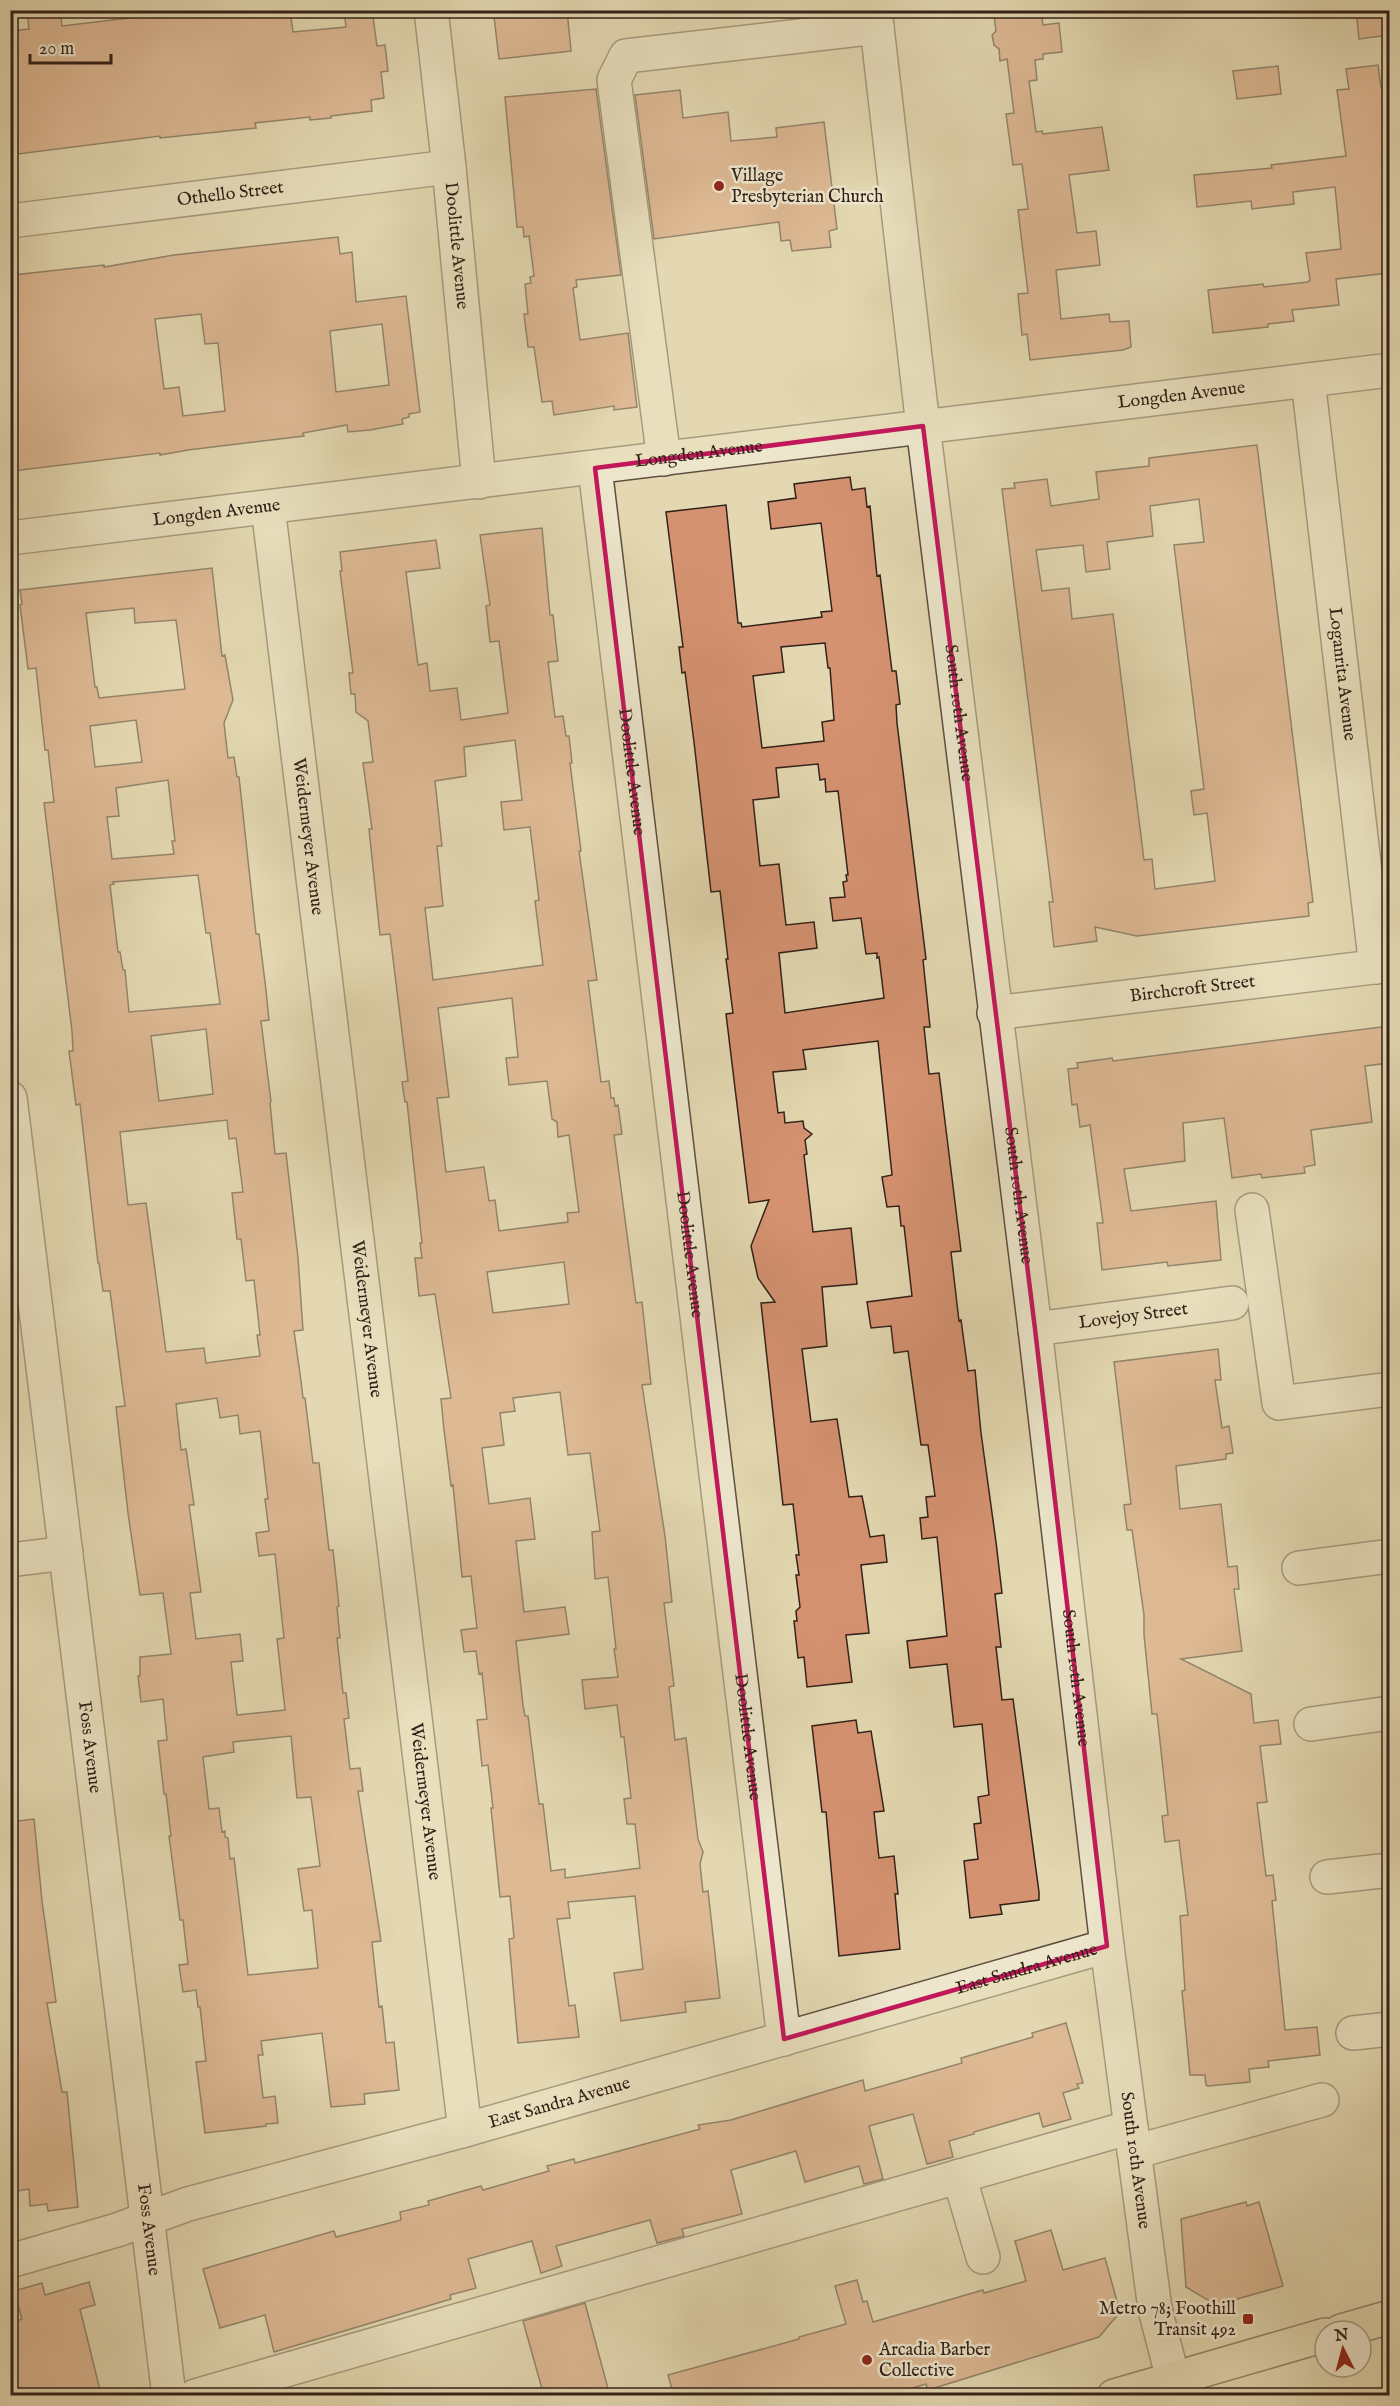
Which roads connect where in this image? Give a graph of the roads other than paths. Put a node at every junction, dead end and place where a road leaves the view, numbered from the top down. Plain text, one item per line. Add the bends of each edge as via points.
1 (431, 10) edge
2 (876, 19) edge
3 (449, 167) junction
4 (10, 220) edge
5 (1389, 370) edge
6 (1308, 380) junction
7 (923, 426) junction
8 (664, 459) junction
9 (595, 468) junction
10 (479, 482) junction
11 (268, 507) junction
12 (10, 538) edge
13 (1383, 966) edge
14 (994, 1013) junction
15 (10, 1098) edge
16 (1252, 1210) dead end
17 (1232, 1303) dead end
18 (1035, 1329) junction
19 (1389, 1389) edge
20 (66, 1553) junction
21 (1389, 1556) edge
22 (10, 1560) edge
23 (1299, 1568) dead end
24 (1389, 1713) edge
25 (1311, 1724) dead end
26 (1389, 1870) edge
27 (1327, 1877) dead end
28 (1107, 1946) junction
29 (1389, 2029) edge
30 (1353, 2033) dead end
31 (784, 2039) junction
32 (1322, 2100) dead end
33 (465, 2130) junction
34 (1132, 2139) junction
35 (959, 2176) junction
36 (147, 2220) junction
37 (983, 2257) dead end
38 (10, 2262) edge
39 (1389, 2317) edge
40 (1373, 2322) edge
41 (1313, 2339) edge
42 (1173, 2379) junction
43 (170, 2396) edge
44 (195, 2396) edge
45 (1114, 2396) edge

1 - 3 street, Doolittle Avenue
2 - 7 street, South 10th Avenue
2 - 8 street via 626,56 614,80
3 - 4 street, Othello Street
3 - 10 street, Doolittle Avenue
5 - 6 street, Longden Avenue
6 - 7 street, Longden Avenue
6 - 13 street, Loganrita Avenue
7 - 8 street, Longden Avenue
7 - 14 street, South 10th Avenue
8 - 9 street, Longden Avenue
9 - 10 street, Longden Avenue
9 - 31 street, Doolittle Avenue
10 - 11 street, Longden Avenue
11 - 12 street, Longden Avenue
11 - 33 street, Weidermeyer Avenue
13 - 14 street, Birchcroft Street
14 - 18 street, South 10th Avenue
15 - 20 street, Foss Avenue
16 - 19 street via 1279,1403
17 - 18 street, Lovejoy Street
18 - 28 street, South 10th Avenue
20 - 22 street
20 - 36 street, Foss Avenue
21 - 23 street
24 - 25 street
26 - 27 street
28 - 31 street, East Sandra Avenue
28 - 34 street, South 10th Avenue
29 - 30 street
31 - 33 street, East Sandra Avenue
32 - 34 street
33 - 36 street, East Sandra Avenue via 188,2204
34 - 35 street
34 - 42 street, South 10th Avenue via 1155,2309
35 - 37 street
35 - 44 street
36 - 38 street, East Sandra Avenue
36 - 43 street, Foss Avenue
39 - 40 main road
41 - 42 main road
42 - 45 main road

